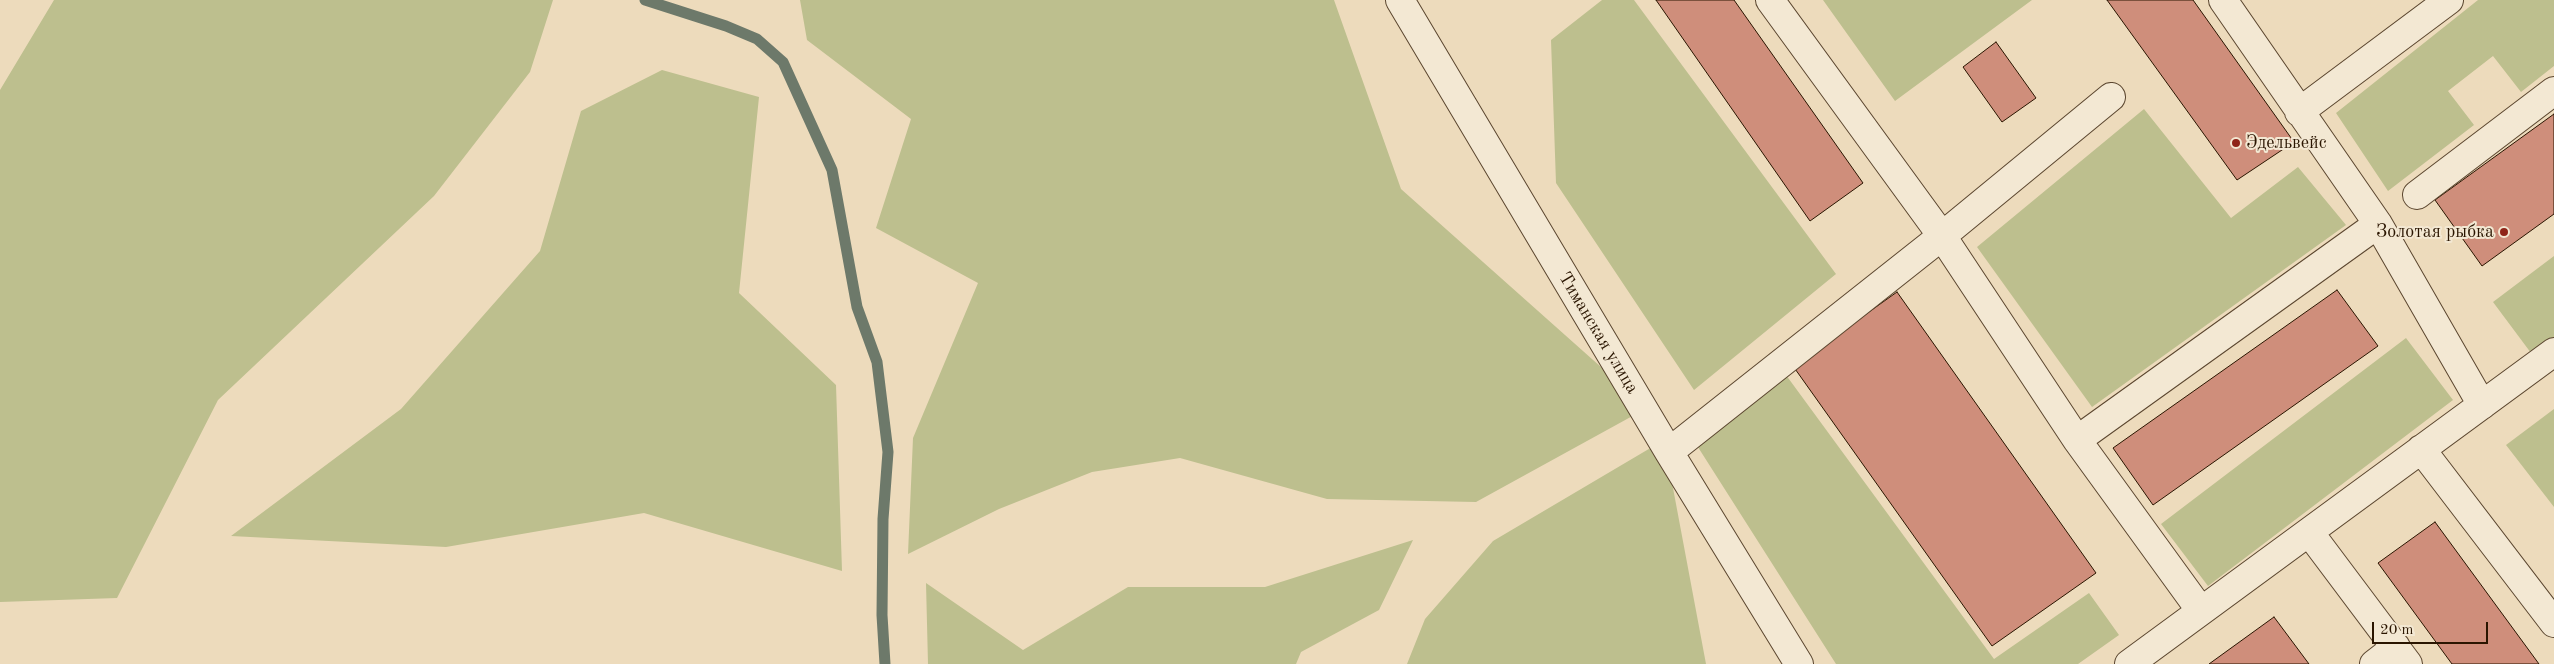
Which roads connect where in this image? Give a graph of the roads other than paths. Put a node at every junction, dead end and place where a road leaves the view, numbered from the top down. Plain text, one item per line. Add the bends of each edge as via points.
1 (1400, 0) edge
2 (1770, 0) edge
3 (2223, 0) edge
4 (2448, 0) edge
5 (2554, 91) edge
6 (2110, 98) dead end
7 (2299, 112) junction
8 (2417, 195) dead end
9 (2378, 224) junction
10 (1942, 236) junction
11 (2554, 352) edge
12 (2482, 405) junction
13 (2077, 440) junction
14 (2421, 449) junction
15 (1669, 452) junction
16 (2309, 532) junction
17 (2201, 611) junction
18 (2554, 624) edge
19 (2402, 656) edge
20 (1799, 664) edge
21 (2129, 664) edge
22 (2374, 664) edge

1 - 15 street, Тиманская улица
2 - 10 street
3 - 7 street
4 - 7 street
5 - 8 street
6 - 10 street
7 - 9 street
9 - 12 street
9 - 13 street
10 - 13 street
10 - 15 street
11 - 12 street
12 - 14 street
13 - 17 street
14 - 16 street
14 - 18 street
15 - 20 street, Тиманская улица
16 - 17 street
16 - 19 street
17 - 21 street
19 - 22 street

